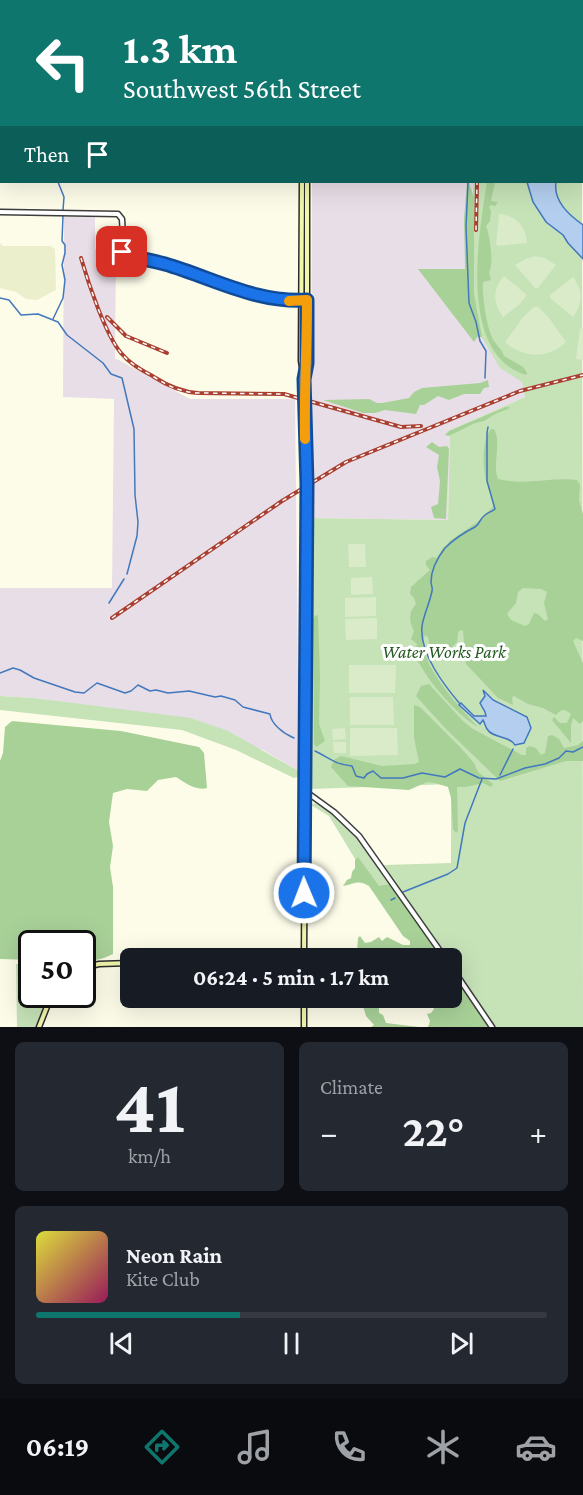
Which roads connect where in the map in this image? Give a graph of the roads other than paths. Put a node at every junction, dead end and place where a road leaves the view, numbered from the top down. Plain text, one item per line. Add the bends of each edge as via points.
1 (302, 183) edge
2 (307, 183) edge
3 (0, 212) edge
4 (301, 300) junction
5 (307, 300) junction
6 (304, 379) junction
7 (305, 791) junction
8 (304, 948) edge
9 (438, 948) edge
10 (120, 963) edge
11 (96, 965) edge
12 (462, 983) edge
13 (46, 1008) edge
14 (304, 1008) edge
15 (39, 1027) edge
16 (304, 1027) edge
17 (492, 1027) edge

1 - 4 main road
2 - 5 main road
3 - 4 street via 118,214 122,219 124,256 164,264 253,295
4 - 5 street
4 - 6 main road
5 - 6 main road
6 - 7 main road
7 - 8 main road
7 - 9 street via 359,836
10 - 11 main road
12 - 17 street
13 - 15 main road
14 - 16 main road

